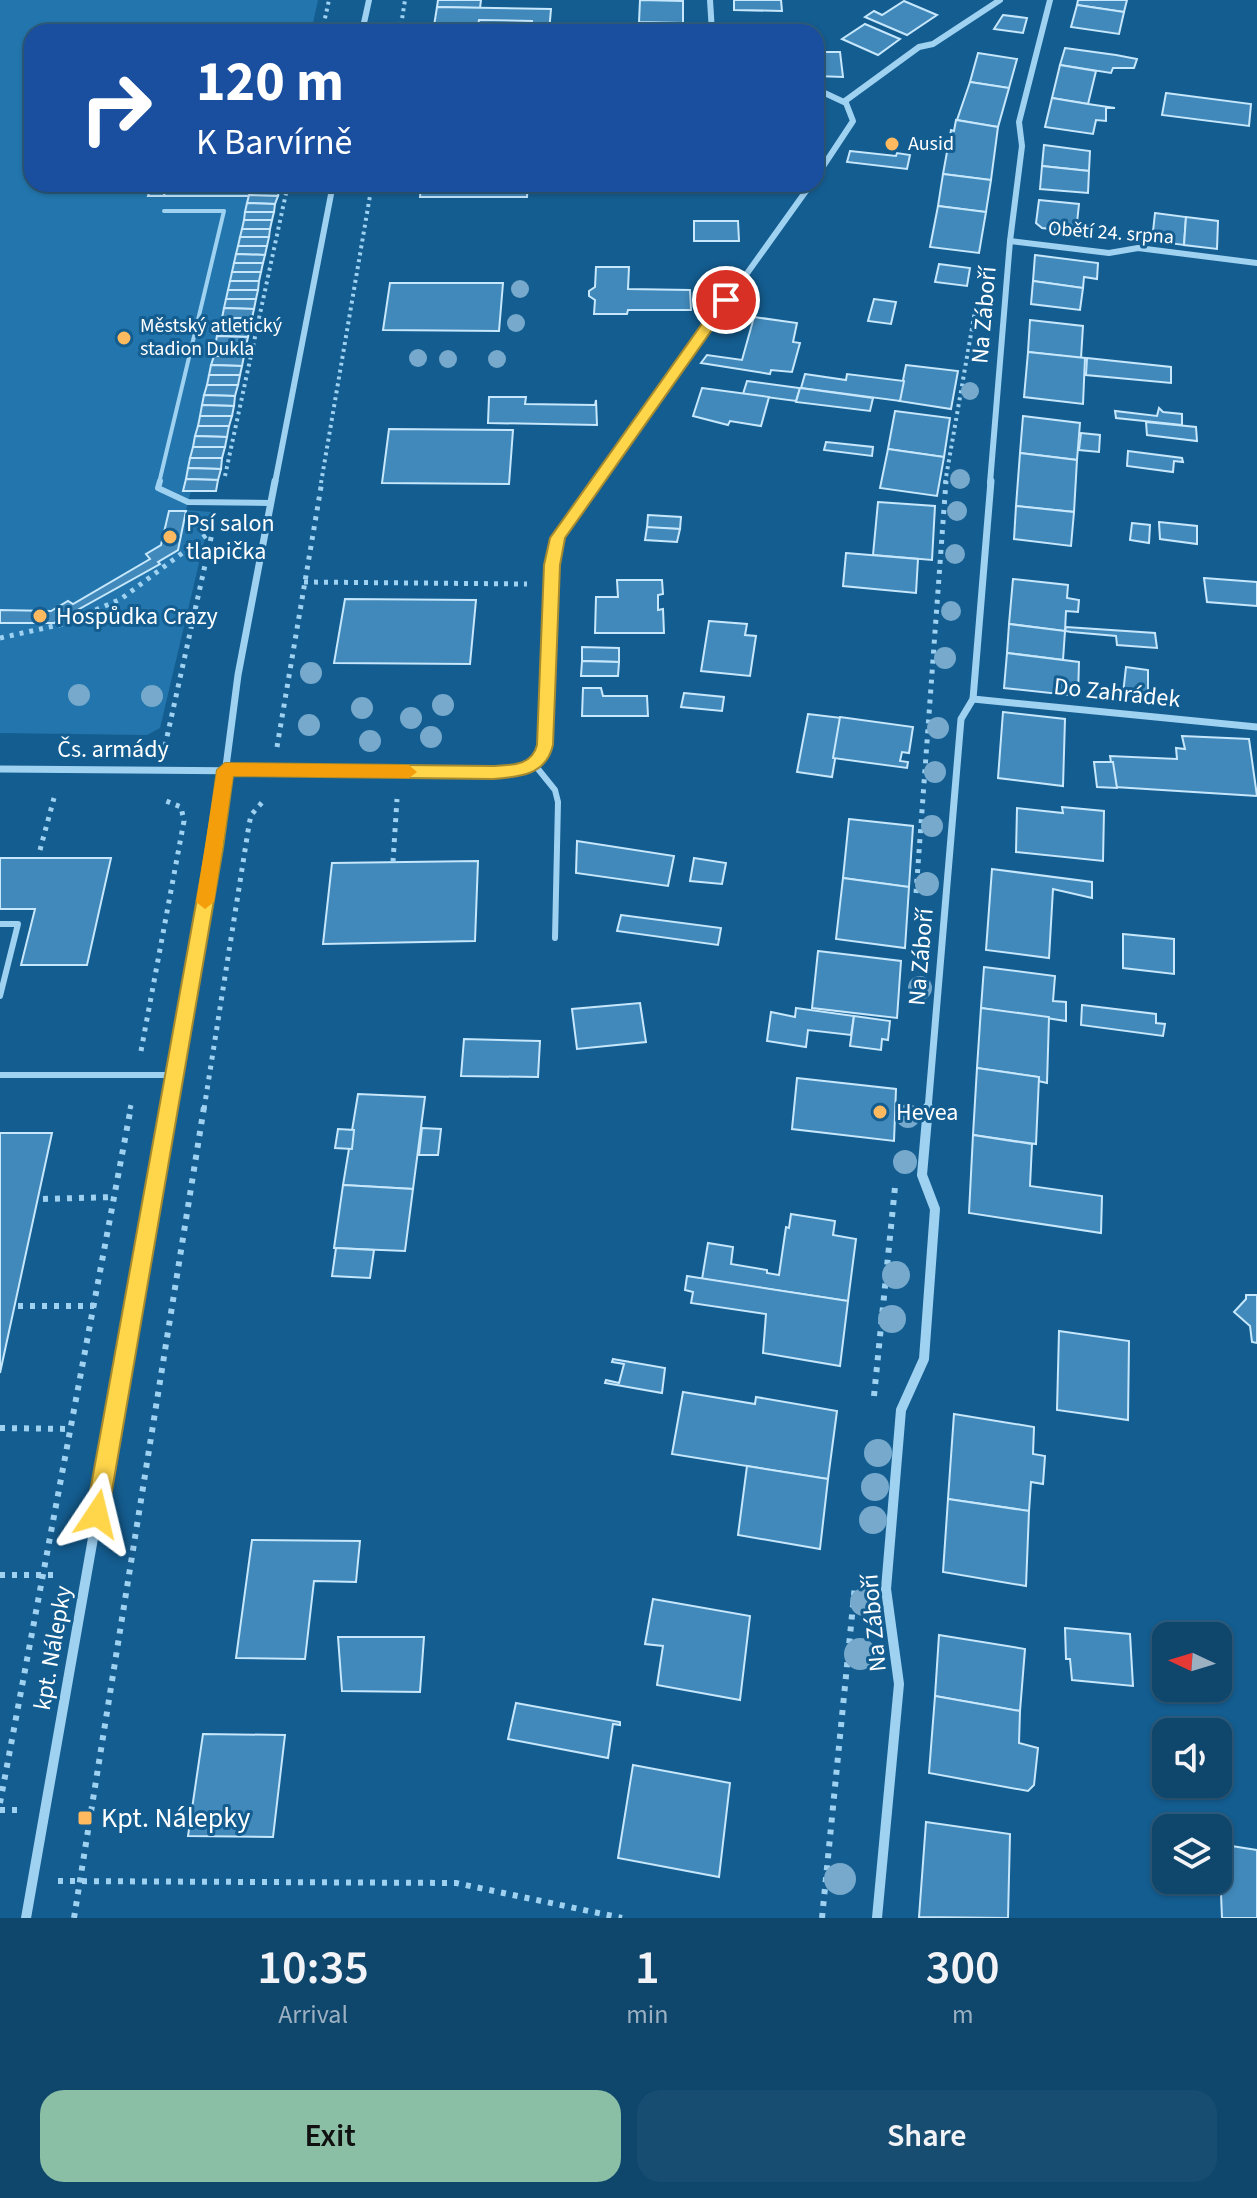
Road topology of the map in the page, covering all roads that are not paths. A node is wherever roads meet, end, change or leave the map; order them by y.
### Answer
1 (369, 0) edge
2 (710, 0) edge
3 (1000, 0) edge
4 (1050, 0) edge
5 (364, 24) edge
6 (712, 24) edge
7 (824, 92) edge
8 (845, 101) junction
9 (824, 166) edge
10 (331, 192) edge
11 (805, 192) edge
12 (164, 211) dead end
13 (1010, 241) junction
14 (1257, 263) edge
15 (271, 503) junction
16 (973, 699) junction
17 (1257, 727) edge
18 (534, 764) junction
19 (0, 769) edge
20 (225, 770) junction
21 (0, 924) edge
22 (555, 938) dead end
23 (0, 996) edge
24 (0, 1075) edge
25 (175, 1075) junction
26 (26, 1918) edge
27 (877, 1918) edge

1 - 5 street
2 - 6 street
3 - 8 street
4 - 13 street, Na Záboří
7 - 8 street
8 - 9 street
10 - 15 street, kpt. Nálepky
11 - 18 street
12 - 15 lane
13 - 14 street, Obětí 24. srpna
13 - 16 street, Na Záboří
15 - 20 street, kpt. Nálepky
16 - 17 street, Do Zahrádek
16 - 27 street, Na Záboří
18 - 20 street, Čs. armády
18 - 22 lane
19 - 20 street, Čs. armády
20 - 25 street, kpt. Nálepky
21 - 23 lane
24 - 25 lane
25 - 26 street, kpt. Nálepky

